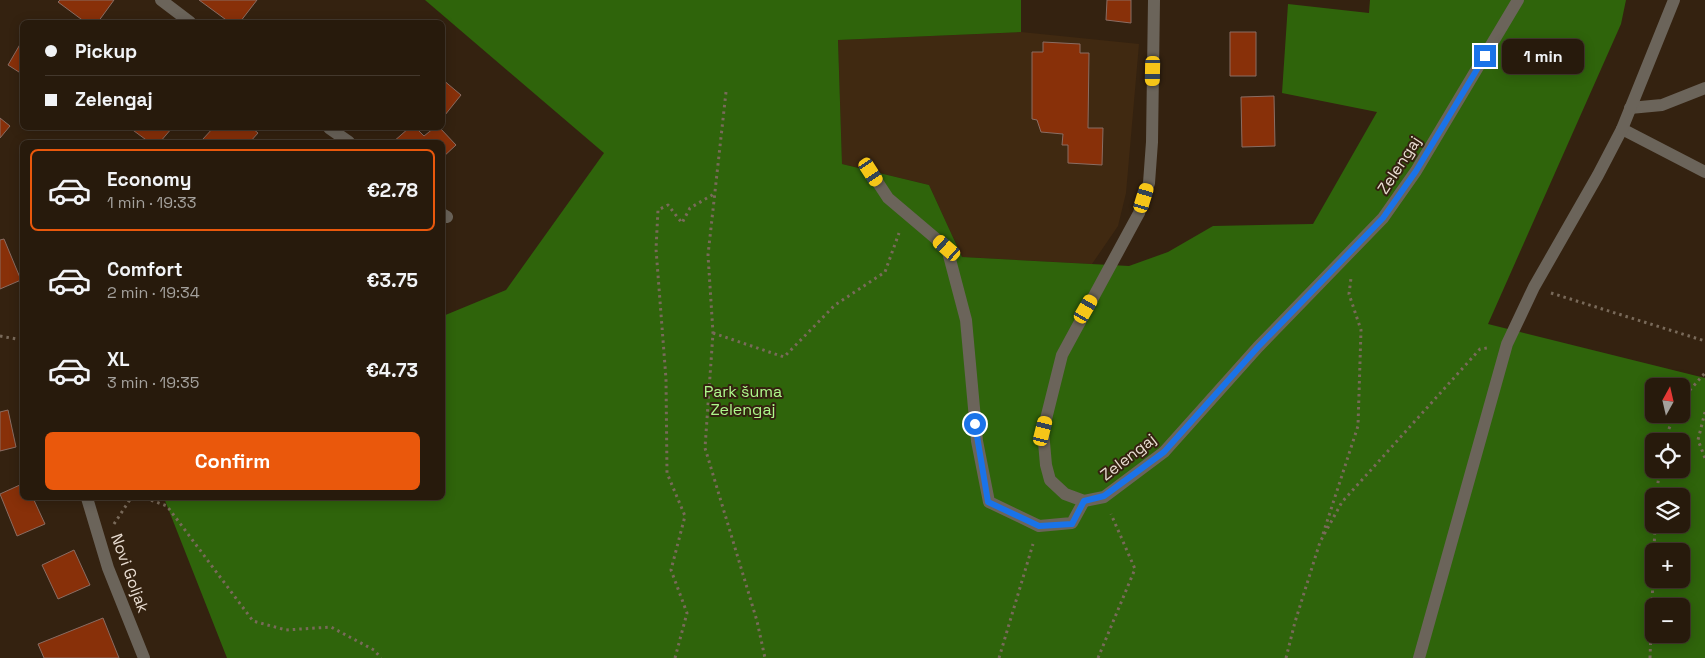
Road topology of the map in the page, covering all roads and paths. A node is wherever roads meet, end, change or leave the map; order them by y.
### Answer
1 (161, 0) edge
2 (1154, 0) edge
3 (1518, 0) edge
4 (1674, 0) edge
5 (187, 20) edge
6 (1705, 88) edge
7 (726, 92) dead end
8 (1630, 108) junction
9 (1622, 129) junction
10 (332, 130) edge
11 (346, 140) edge
12 (871, 172) dead end
13 (1705, 172) edge
14 (715, 193) junction
15 (906, 213) junction
16 (1352, 275) dead end
17 (1534, 287) junction
18 (713, 333) junction
19 (0, 336) edge
20 (20, 340) edge
21 (1705, 342) edge
22 (1507, 344) junction
23 (1705, 373) edge
24 (1690, 390) edge
25 (1705, 412) edge
26 (1705, 458) edge
27 (88, 500) edge
28 (130, 500) edge
29 (150, 500) edge
30 (1084, 501) junction
31 (1109, 508) dead end
32 (1039, 526) junction
33 (1655, 533) edge
34 (1320, 542) junction
35 (101, 544) junction
36 (144, 658) edge
37 (381, 658) edge
38 (674, 658) edge
39 (765, 658) edge
40 (999, 658) edge
41 (1098, 658) edge
42 (1286, 658) edge
43 (1419, 658) edge
44 (1650, 658) edge

1 - 5 street
2 - 30 street
3 - 30 street, Zelengaj
4 - 8 street
6 - 8 street
7 - 14 path
8 - 9 street
9 - 13 street
9 - 17 street
10 - 11 street
12 - 15 street
14 - 18 path
14 - 38 path
15 - 18 path
15 - 32 street
16 - 34 path
17 - 21 path
17 - 22 street
18 - 39 path
19 - 20 path
22 - 34 path
22 - 43 street
23 - 24 path
25 - 26 path
27 - 35 street, Novi Goljak
28 - 35 path
29 - 37 path
30 - 32 street
31 - 41 path
32 - 40 path
33 - 44 path
34 - 42 path
35 - 36 street, Novi Goljak

